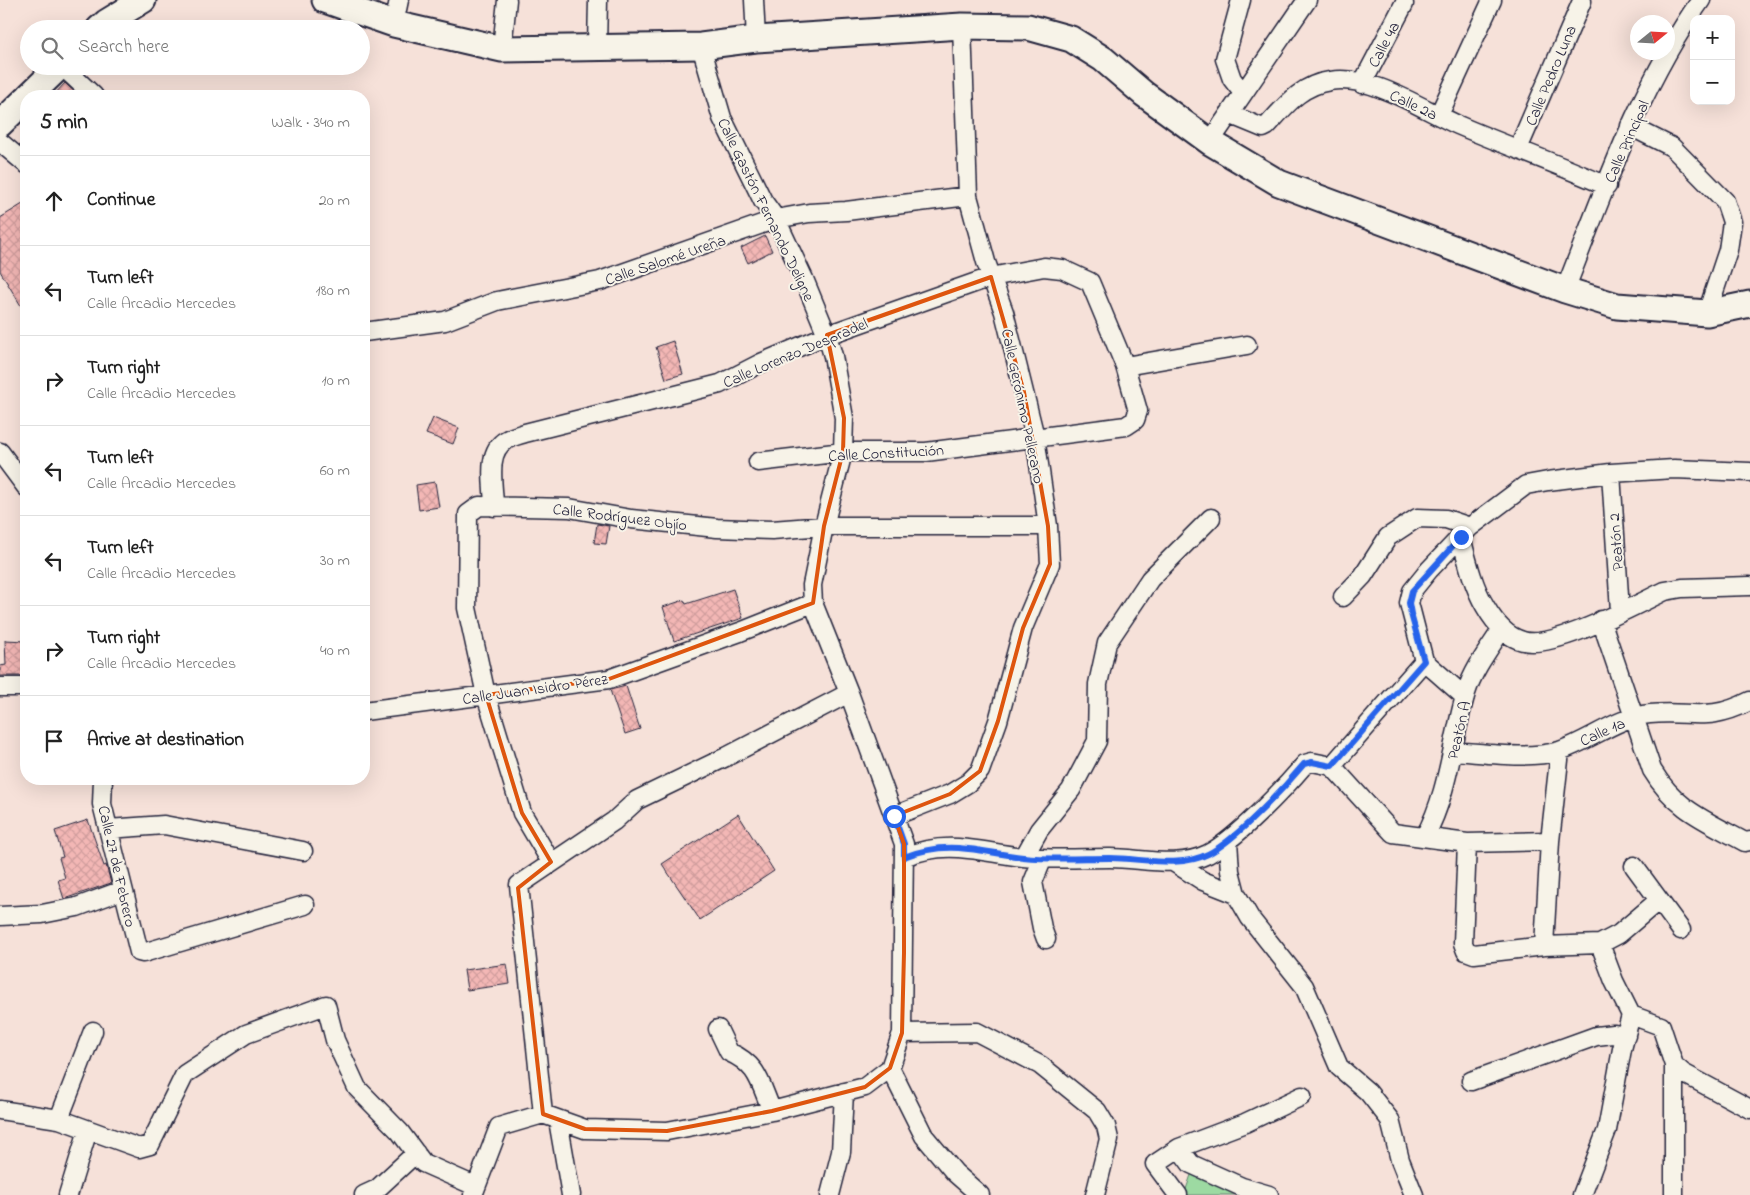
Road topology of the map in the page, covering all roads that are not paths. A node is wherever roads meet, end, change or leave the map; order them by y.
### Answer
1 (143, 0) edge
2 (325, 0) edge
3 (398, 0) edge
4 (507, 0) edge
5 (598, 0) edge
6 (754, 0) edge
7 (1241, 0) edge
8 (1307, 0) edge
9 (1492, 0) edge
10 (1702, 0) edge
11 (1582, 1) dead end
12 (1404, 4) dead end
13 (110, 20) edge
14 (394, 24) junction
15 (962, 26) junction
16 (756, 39) junction
17 (701, 46) junction
18 (597, 47) junction
19 (502, 49) junction
20 (51, 75) edge
21 (71, 75) edge
22 (1362, 84) junction
23 (35, 90) edge
24 (87, 90) edge
25 (1243, 93) junction
26 (20, 105) edge
27 (1229, 114) junction
28 (1438, 115) junction
29 (0, 124) edge
30 (1630, 126) junction
31 (0, 142) edge
32 (1210, 142) junction
33 (1518, 149) junction
34 (20, 159) edge
35 (1607, 186) junction
36 (968, 196) junction
37 (776, 219) junction
38 (991, 277) junction
39 (1566, 290) junction
40 (1750, 304) edge
41 (1707, 313) junction
42 (370, 331) edge
43 (827, 335) junction
44 (1247, 344) dead end
45 (1125, 366) junction
46 (1034, 436) junction
47 (0, 452) edge
48 (844, 452) junction
49 (758, 462) dead end
50 (1750, 472) edge
51 (1611, 473) junction
52 (20, 479) edge
53 (494, 507) junction
54 (1211, 518) dead end
55 (824, 526) junction
56 (1048, 526) junction
57 (1465, 532) junction
58 (1750, 586) edge
59 (1343, 597) dead end
60 (813, 603) junction
61 (1620, 612) junction
62 (1601, 620) junction
63 (1502, 629) junction
64 (1424, 661) junction
65 (0, 687) edge
66 (20, 688) edge
67 (849, 693) junction
68 (486, 695) junction
69 (1466, 697) junction
70 (1750, 701) edge
71 (370, 710) edge
72 (1634, 717) junction
73 (1560, 751) junction
74 (1453, 752) junction
75 (1332, 766) junction
76 (103, 785) edge
77 (894, 816) junction
78 (108, 829) junction
79 (1425, 836) junction
80 (1228, 841) junction
81 (1550, 841) junction
82 (1750, 841) edge
83 (1467, 843) junction
84 (303, 851) dead end
85 (904, 857) junction
86 (1024, 857) junction
87 (1043, 858) junction
88 (551, 862) junction
89 (1173, 862) junction
90 (1634, 866) dead end
91 (123, 890) junction
92 (1236, 894) junction
93 (1658, 900) junction
94 (305, 905) dead end
95 (0, 916) edge
96 (1680, 930) dead end
97 (1046, 939) dead end
98 (1600, 944) junction
99 (1544, 946) junction
100 (1632, 1015) junction
101 (718, 1029) dead end
102 (93, 1030) dead end
103 (902, 1033) junction
104 (1626, 1036) junction
105 (1674, 1065) junction
106 (890, 1068) junction
107 (1471, 1081) dead end
108 (844, 1092) junction
109 (1302, 1096) dead end
110 (1750, 1108) edge
111 (0, 1110) edge
112 (772, 1111) junction
113 (551, 1117) junction
114 (59, 1119) junction
115 (88, 1130) junction
116 (1179, 1148) junction
117 (416, 1153) junction
118 (474, 1190) edge
119 (68, 1195) edge
120 (364, 1195) edge
121 (571, 1195) edge
122 (830, 1195) edge
123 (980, 1195) edge
124 (1095, 1195) edge
125 (1178, 1195) edge
126 (1269, 1195) edge
127 (1414, 1195) edge
128 (1582, 1195) edge
129 (1674, 1195) edge

1 - 13 main road
2 - 14 main road
3 - 14 street
4 - 19 street
5 - 18 street
6 - 16 street
7 - 25 street
8 - 25 street
9 - 28 street
10 - 30 street, Calle Principal
11 - 33 street, Calle Pedro Luna
12 - 22 street, Calle 4a
14 - 19 main road
15 - 16 main road
15 - 32 main road
15 - 36 street, Calle Gerónimo Pellerano
16 - 17 main road
17 - 18 main road
17 - 37 street, Calle Gastón Fernando Deligne
18 - 19 main road
20 - 23 main road
21 - 24 street
22 - 27 street, Calle 2a
22 - 28 street, Calle 2a
25 - 27 street
26 - 29 main road
27 - 32 street
28 - 33 street, Calle 2a
30 - 35 street, Calle Principal
30 - 41 street
31 - 34 street
32 - 39 main road
33 - 35 street, Calle 2a
35 - 39 street, Calle Principal
36 - 37 street, Calle Salomé Ureña
36 - 38 street, Calle Gerónimo Pellerano
37 - 42 street, Calle Salomé Ureña
37 - 43 street, Calle Gastón Fernando Deligne
38 - 43 street, Calle Lorenzo Despradel
38 - 45 street, Calle Lorenzo Despradel
38 - 46 street, Calle Gerónimo Pellerano
39 - 41 main road
40 - 41 main road
43 - 48 street, Calle Gastón Fernando Deligne
43 - 53 street, Calle Lorenzo Despradel
44 - 45 street
45 - 46 street, Calle Constitución
46 - 48 street, Calle Constitución
46 - 56 street, Calle Gerónimo Pellerano
47 - 52 street
48 - 49 street, Calle Constitución
48 - 55 street, Calle Gastón Fernando Deligne
50 - 51 street
51 - 57 street
51 - 61 street, Peatón 2
53 - 55 street, Calle Rodríguez Objío
53 - 68 street, Calle Rodríguez Objío
54 - 86 street
55 - 56 street, Calle Rodríguez Objío
55 - 60 street, Calle Gastón Fernando Deligne
56 - 77 street, Calle Gerónimo Pellerano
57 - 59 street
57 - 63 street
57 - 64 street
58 - 61 street
60 - 67 street, Calle Gastón Fernando Deligne
60 - 68 street, Calle Juan Isidro Pérez
61 - 62 street
62 - 63 street
62 - 72 street
63 - 69 street, Peatón A
64 - 69 street
64 - 75 street
65 - 66 street
67 - 77 street, Calle Gastón Fernando Deligne
67 - 88 street
68 - 71 street, Calle Juan Isidro Pérez
68 - 88 street, Calle Rodríguez Objío
69 - 74 street, Peatón A
70 - 72 street, Calle 1a
72 - 73 street, Calle 1a
72 - 82 street
73 - 74 street, Calle 1a
73 - 81 street
74 - 79 street, Peatón A
75 - 79 street
75 - 80 street
76 - 78 street, Calle 27 de Febrero
77 - 85 street, Calle Gastón Fernando Deligne
78 - 84 street
78 - 91 street, Calle 27 de Febrero
79 - 83 street
80 - 89 street
80 - 92 street
81 - 83 street
81 - 99 street
83 - 99 street
85 - 86 street
85 - 103 street, Calle Gastón Fernando Deligne
86 - 87 street
87 - 89 street
87 - 97 street
88 - 113 street
89 - 92 street
90 - 93 street
91 - 94 street, Calle 27 de Febrero
91 - 95 street
92 - 127 street
93 - 96 street
93 - 98 street
98 - 99 street
98 - 100 street
100 - 104 street
100 - 105 street
101 - 112 street
102 - 114 street
103 - 106 street, Calle Gastón Fernando Deligne
103 - 124 street
104 - 107 street
104 - 128 street
105 - 110 street
105 - 129 street
106 - 108 street
106 - 123 street
108 - 112 street
108 - 122 street
109 - 116 street
111 - 114 street
112 - 113 street
113 - 118 street
113 - 121 street
114 - 115 street
115 - 117 street
115 - 119 street
116 - 125 street
116 - 126 street
117 - 118 street
117 - 120 street

